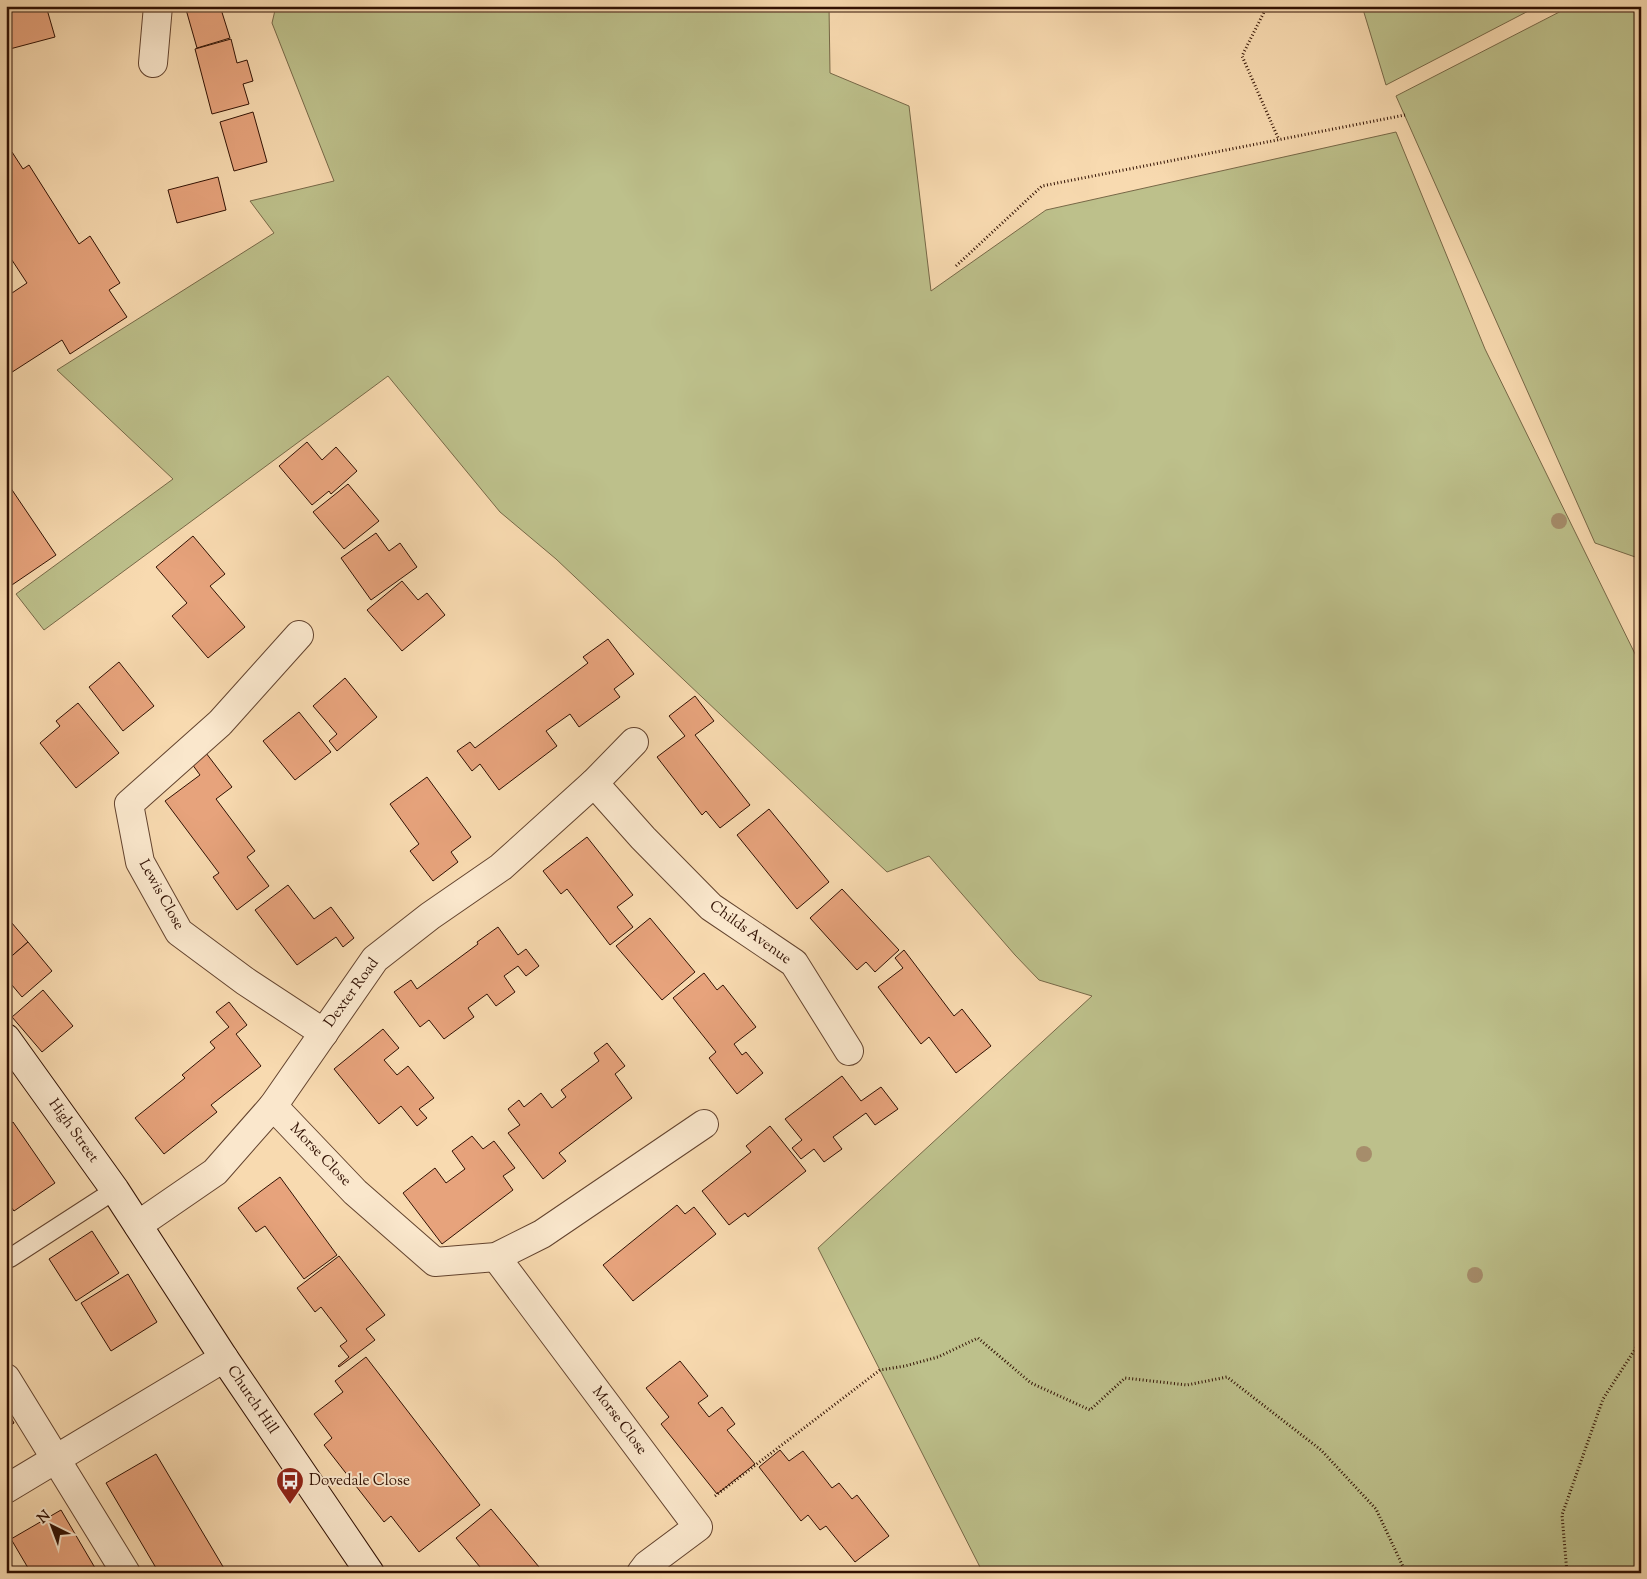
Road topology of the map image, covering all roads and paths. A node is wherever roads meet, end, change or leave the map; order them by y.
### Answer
1 (158, 6) edge
2 (1265, 6) edge
3 (152, 63) dead end
4 (1405, 115) dead end
5 (1279, 140) junction
6 (956, 266) dead end
7 (299, 635) dead end
8 (634, 742) dead end
9 (594, 783) junction
10 (324, 1033) junction
11 (6, 1038) edge
12 (849, 1050) dead end
13 (273, 1106) junction
14 (704, 1124) dead end
15 (115, 1190) junction
16 (138, 1225) junction
17 (496, 1257) junction
18 (10, 1258) dead end
19 (1641, 1340) edge
20 (224, 1358) junction
21 (6, 1378) edge
22 (57, 1460) junction
23 (6, 1489) edge
24 (690, 1516) junction
25 (126, 1573) edge
26 (370, 1573) edge
27 (641, 1573) edge
28 (1406, 1573) edge
29 (1567, 1573) edge

1 - 3 street
2 - 5 path
4 - 5 path
5 - 6 path
7 - 10 street, Lewis Close
8 - 9 street, Dexter Road
9 - 10 street, Dexter Road
9 - 12 street, Childs Avenue
10 - 13 street, Dexter Road
11 - 15 street, High Street
13 - 16 street, Dexter Road
13 - 17 street, Morse Close
14 - 17 street, Morse Close
15 - 16 street, High Street
15 - 18 lane
16 - 20 street, Church Hill
17 - 24 street, Morse Close
19 - 29 path
20 - 22 street
20 - 26 street, Church Hill
21 - 22 street
22 - 23 street
22 - 25 street
24 - 27 street
24 - 28 path

